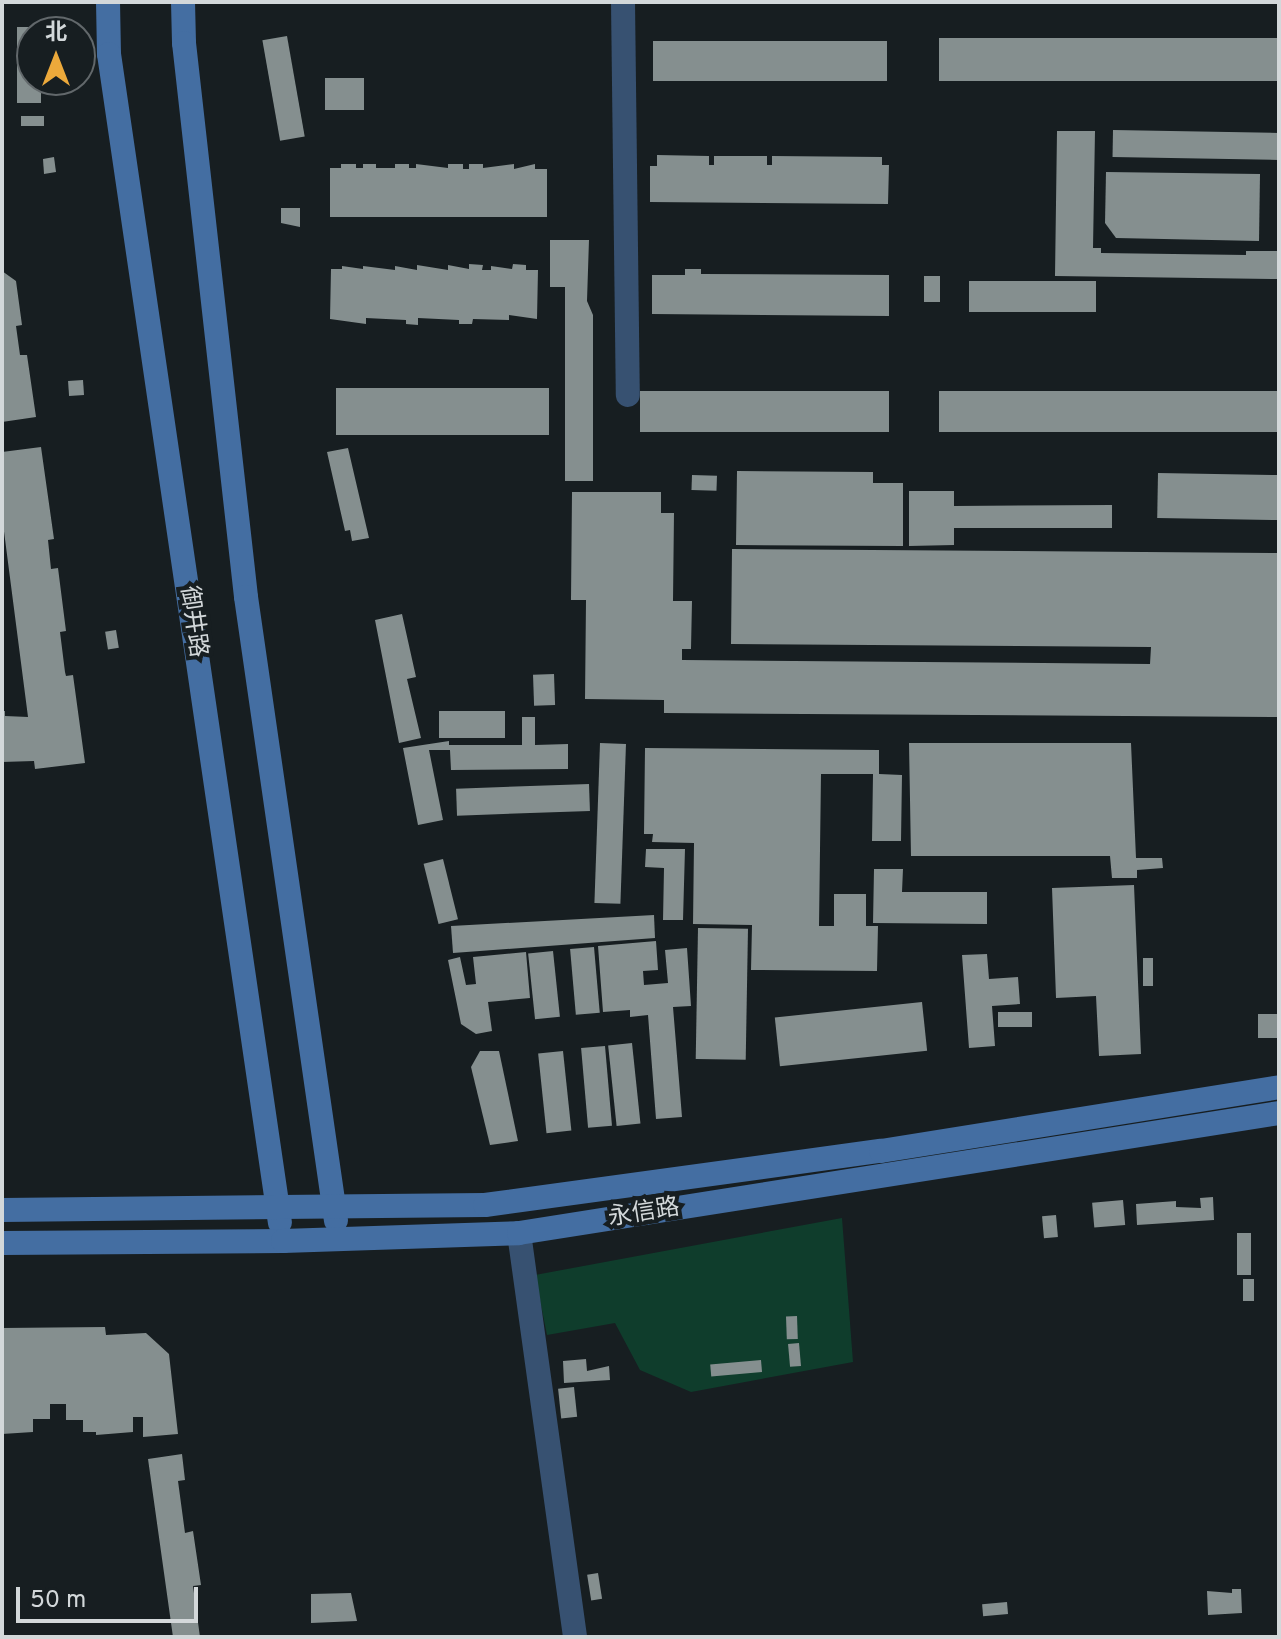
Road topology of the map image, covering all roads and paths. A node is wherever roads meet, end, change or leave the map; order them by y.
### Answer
1 (108, 2) edge
2 (183, 2) edge
3 (623, 2) edge
4 (628, 395) dead end
5 (1279, 1087) edge
6 (1279, 1113) edge
7 (334, 1207) junction
8 (278, 1208) junction
9 (2, 1210) edge
10 (519, 1233) junction
11 (339, 1240) junction
12 (283, 1241) junction
13 (2, 1243) edge
14 (575, 1637) edge

1 - 8 street, 御井路
2 - 7 street
3 - 4 street
5 - 7 street, 永信路
6 - 10 street, 永信路
7 - 8 street, 永信路
7 - 11 street
8 - 9 street, 永信路
8 - 12 street, 御井路
10 - 11 street, 永信路
10 - 14 street
11 - 12 street, 永信路
12 - 13 street, 永信路

